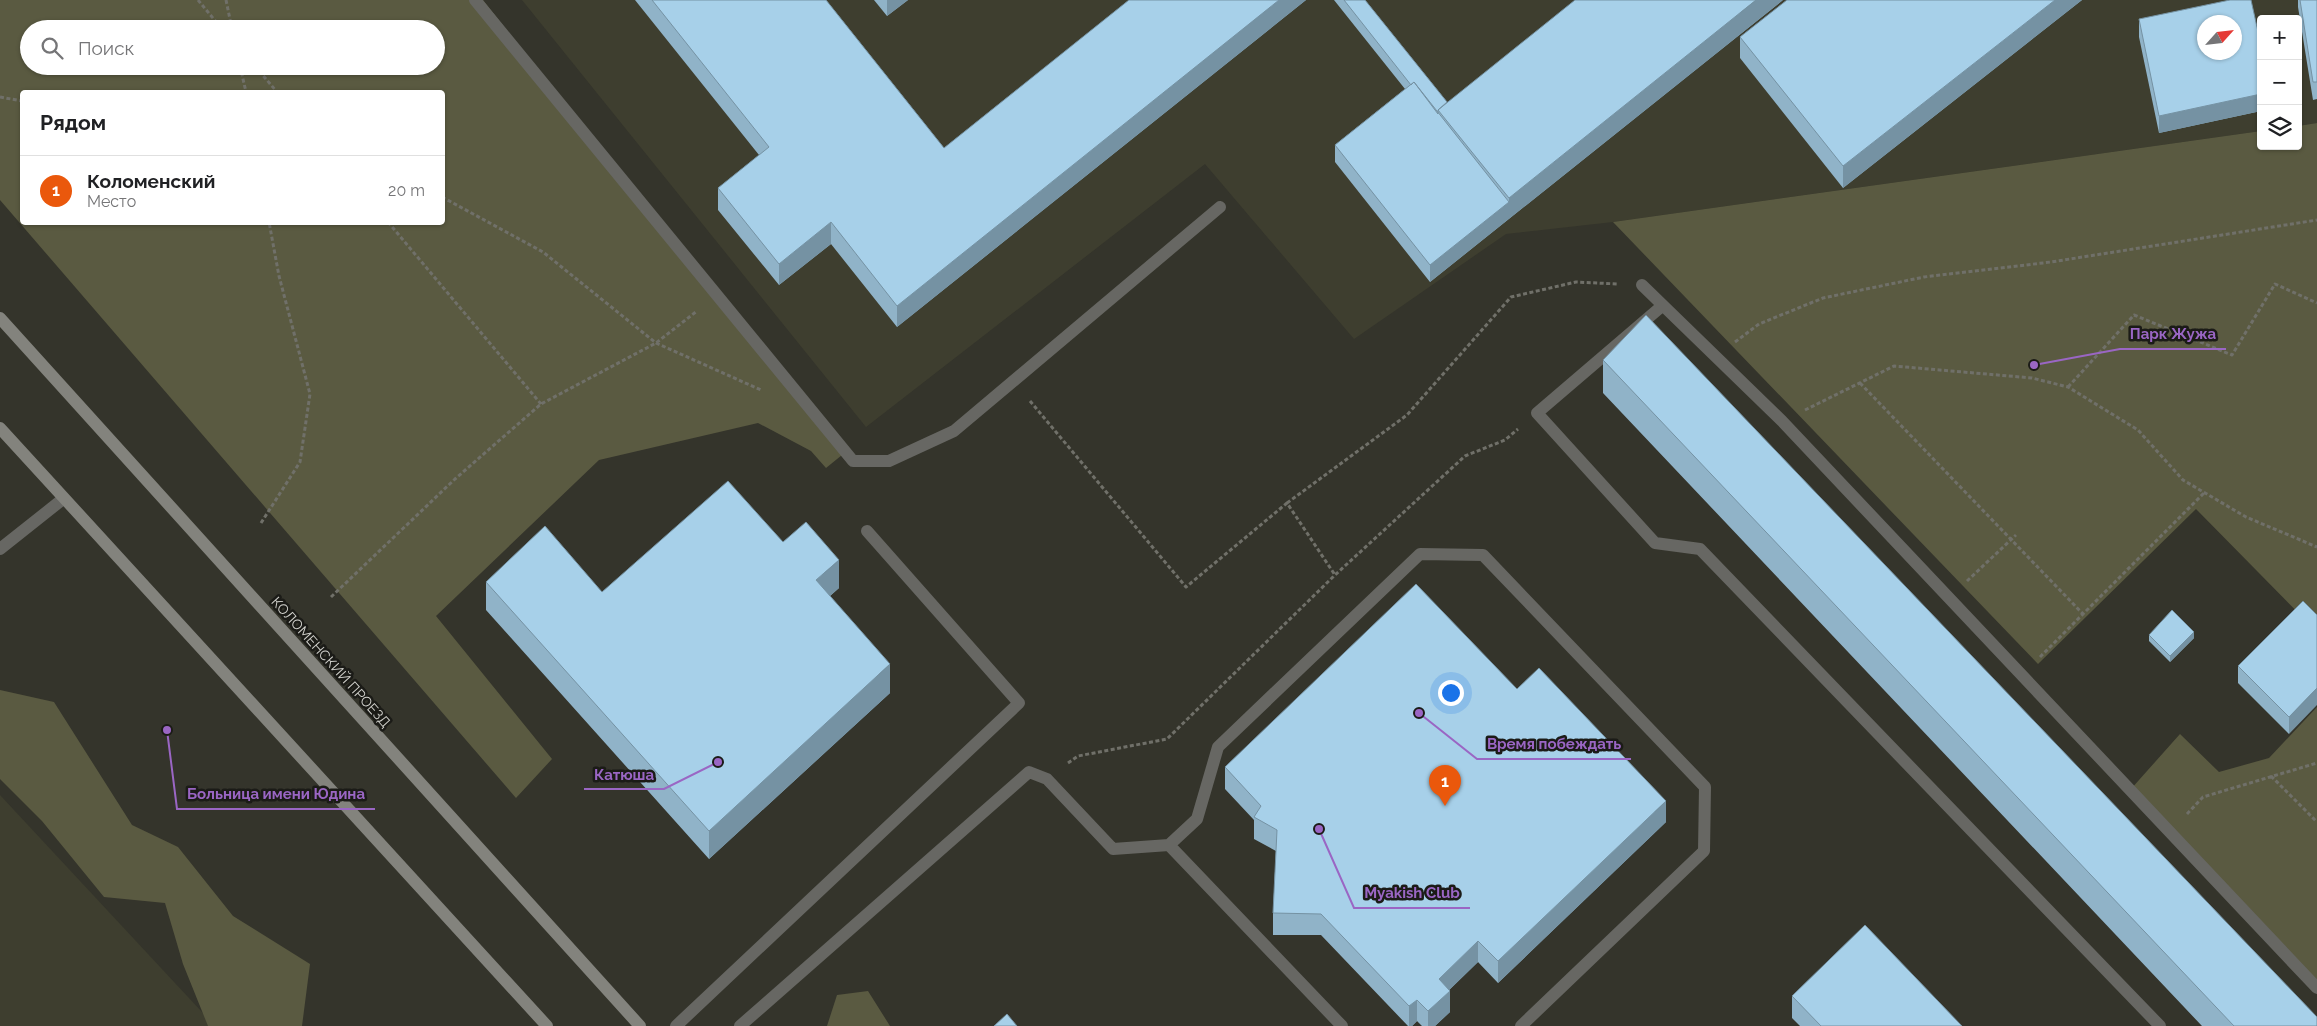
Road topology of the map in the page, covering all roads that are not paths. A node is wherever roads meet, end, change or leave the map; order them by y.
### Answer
1 (475, 0) edge
2 (1220, 207) dead end
3 (1642, 285) road end
4 (1662, 306) junction
5 (0, 318) edge
6 (0, 428) edge
7 (63, 499) junction
8 (867, 531) dead end
9 (0, 549) edge
10 (1169, 846) junction
11 (2317, 988) edge
12 (547, 1026) edge
13 (640, 1026) edge
14 (676, 1026) edge
15 (740, 1026) edge
16 (1342, 1026) edge
17 (1521, 1026) edge
18 (2160, 1026) edge

1 - 2 lane
3 - 4 lane
4 - 11 lane
4 - 18 lane
5 - 13 main road, КОЛОМЕНСКИЙ ПРОЕЗД
6 - 7 main road
7 - 9 lane
7 - 12 main road
8 - 14 lane
10 - 15 lane
10 - 16 lane
10 - 17 lane

